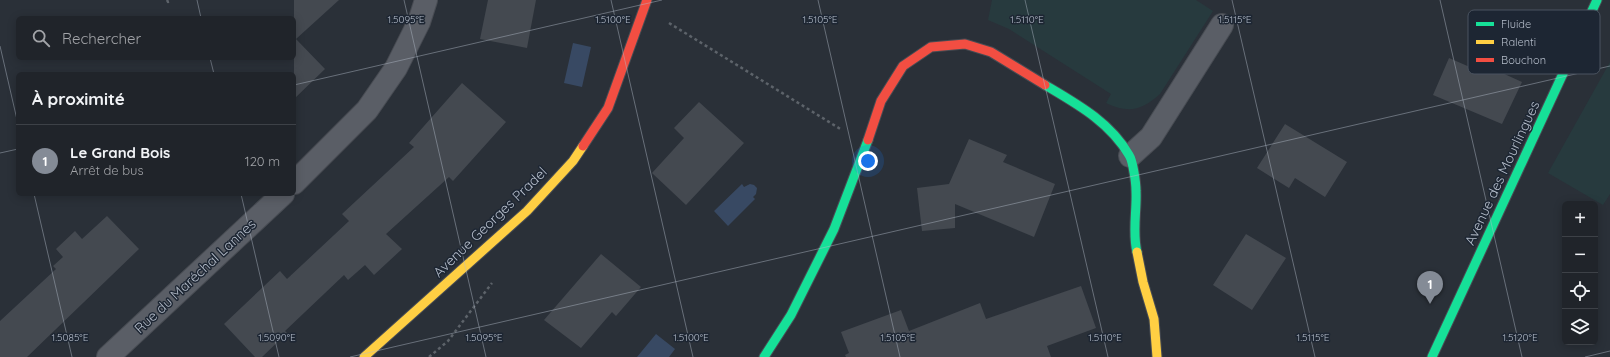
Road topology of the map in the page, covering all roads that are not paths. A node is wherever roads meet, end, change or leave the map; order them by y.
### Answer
1 (426, 0) edge
2 (1597, 0) edge
3 (646, 4) edge
4 (1592, 10) edge
5 (1222, 25) dead end
6 (1563, 74) edge
7 (1130, 156) junction
8 (296, 181) edge
9 (281, 196) edge
10 (108, 357) edge
11 (364, 357) edge
12 (764, 357) edge
13 (1157, 357) edge
14 (1432, 357) edge

1 - 8 street
2 - 4 street, Avenue des Mourlingues
3 - 11 street, Avenue Georges Pradel
5 - 7 street
6 - 14 street, Avenue des Mourlingues
7 - 12 street
7 - 13 street
9 - 10 street, Rue du Maréchal Lannes

